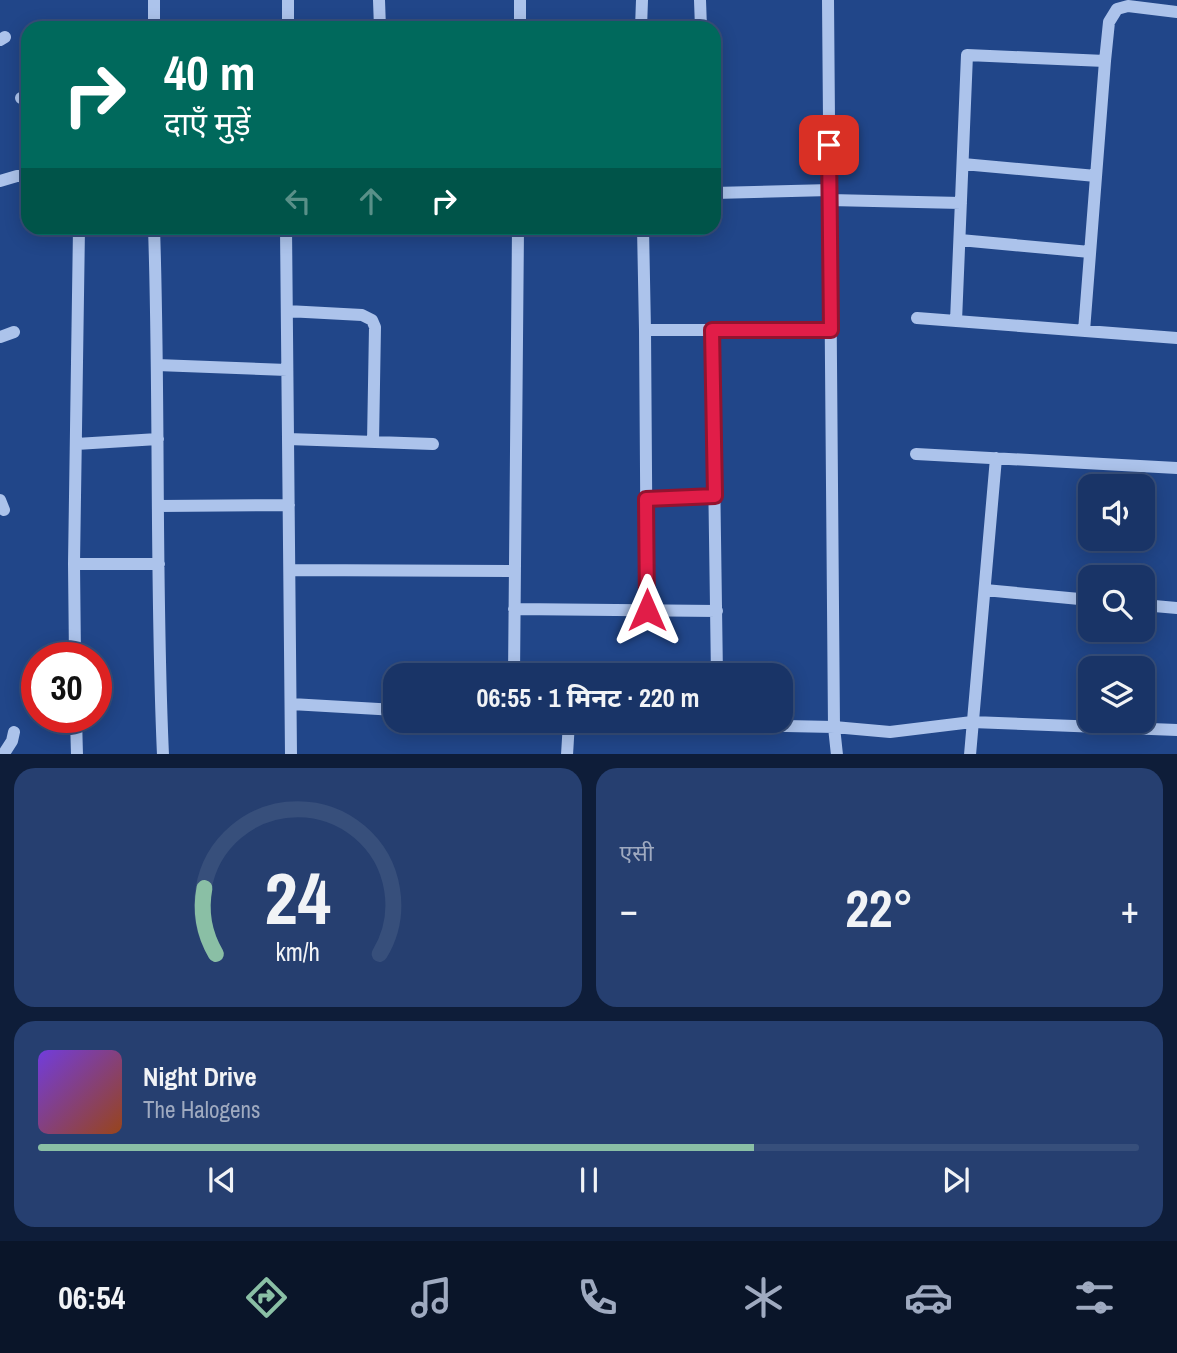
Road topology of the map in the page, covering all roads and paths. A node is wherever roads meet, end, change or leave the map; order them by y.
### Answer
1 (154, 0) edge
2 (288, 0) edge
3 (379, 0) edge
4 (520, 0) edge
5 (642, 0) edge
6 (700, 0) edge
7 (828, 0) edge
8 (1116, 5) edge
9 (1177, 12) edge
10 (153, 21) edge
11 (288, 21) edge
12 (380, 21) edge
13 (520, 21) edge
14 (642, 21) edge
15 (701, 21) edge
16 (1105, 61) junction
17 (963, 164) junction
18 (21, 176) edge
19 (1096, 176) junction
20 (0, 181) edge
21 (721, 194) edge
22 (830, 195) junction
23 (961, 203) junction
24 (79, 235) edge
25 (154, 235) edge
26 (286, 235) edge
27 (518, 235) edge
28 (643, 235) edge
29 (960, 240) junction
30 (1090, 252) junction
31 (286, 311) junction
32 (917, 318) dead end
33 (956, 321) junction
34 (645, 330) junction
35 (712, 330) junction
36 (831, 330) junction
37 (14, 331) dead end
38 (1084, 331) junction
39 (0, 337) edge
40 (1177, 338) edge
41 (157, 365) junction
42 (287, 370) junction
43 (158, 439) junction
44 (288, 439) junction
45 (373, 442) junction
46 (76, 444) junction
47 (433, 444) dead end
48 (916, 454) dead end
49 (996, 458) junction
50 (1177, 468) edge
51 (715, 496) junction
52 (646, 499) junction
53 (289, 505) junction
54 (158, 506) junction
55 (74, 564) junction
56 (159, 564) junction
57 (290, 570) junction
58 (515, 571) junction
59 (985, 590) junction
60 (1078, 599) edge
61 (1155, 606) edge
62 (1177, 608) edge
63 (514, 609) junction
64 (647, 610) junction
65 (716, 611) junction
66 (75, 642) edge
67 (514, 663) edge
68 (718, 663) edge
69 (291, 705) junction
70 (383, 709) edge
71 (972, 722) junction
72 (793, 726) edge
73 (834, 727) junction
74 (1177, 730) edge
75 (14, 732) dead end
76 (76, 733) edge
77 (568, 733) edge
78 (3, 754) edge
79 (76, 754) edge
80 (163, 754) edge
81 (292, 754) edge
82 (567, 754) edge
83 (837, 754) edge
84 (970, 754) edge

1 - 10 street
2 - 11 street
3 - 12 street
4 - 13 street
5 - 14 street
6 - 15 street
7 - 22 street
8 - 9 street
8 - 16 street
16 - 17 street
16 - 19 street
17 - 19 street
17 - 23 street
18 - 20 street
19 - 30 street
21 - 22 street
22 - 23 street
22 - 36 street
23 - 29 street
24 - 46 street
25 - 41 street
26 - 31 street
27 - 58 street
28 - 34 street
29 - 30 street
29 - 33 street
30 - 38 street
31 - 42 street
31 - 45 street
32 - 33 street
33 - 38 street
34 - 35 street
34 - 52 street
35 - 36 street
35 - 51 street
36 - 73 street
37 - 39 street
38 - 40 street
41 - 42 street
41 - 43 street
42 - 44 street
43 - 46 street
43 - 54 street
44 - 45 street
44 - 53 street
45 - 47 street
46 - 55 street
48 - 49 street
49 - 50 street
49 - 59 street
51 - 52 street
51 - 65 street
52 - 64 street
53 - 54 street
53 - 57 street
54 - 56 street
55 - 56 street
55 - 66 street
56 - 80 street
57 - 58 street
57 - 69 street
58 - 63 street
59 - 60 street
59 - 71 street
61 - 62 street
63 - 64 street
63 - 67 street
64 - 65 street
65 - 68 street
69 - 70 street
69 - 81 street
71 - 73 street
71 - 74 street
71 - 84 street
72 - 73 street
73 - 83 street
75 - 78 street
76 - 79 street
77 - 82 street

